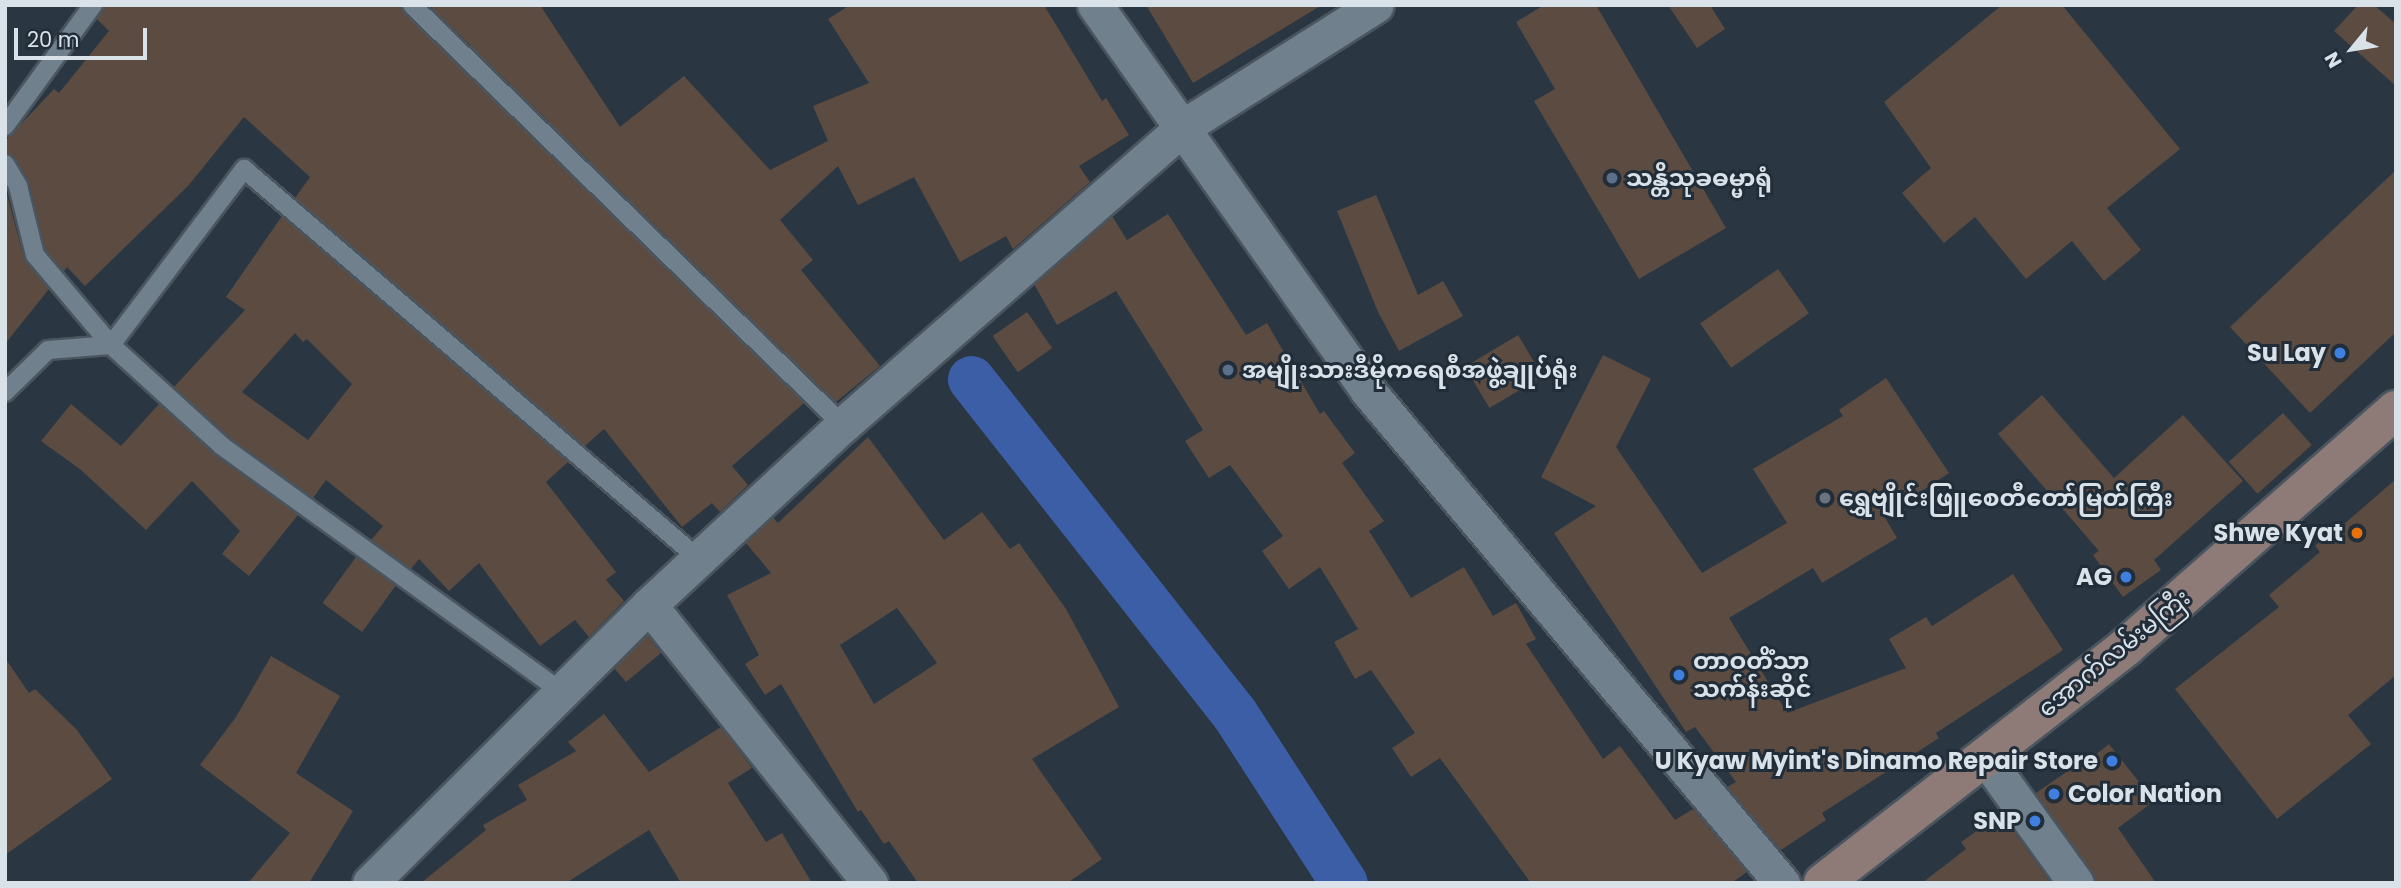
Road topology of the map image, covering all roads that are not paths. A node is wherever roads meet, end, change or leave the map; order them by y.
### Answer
1 (93, 5) edge
2 (412, 5) edge
3 (1095, 5) edge
4 (1376, 5) edge
5 (5, 126) edge
6 (1183, 127) junction
7 (5, 164) edge
8 (110, 345) junction
9 (5, 392) edge
10 (2392, 422) edge
11 (843, 425) junction
12 (699, 559) junction
13 (649, 605) junction
14 (562, 692) junction
15 (1985, 757) junction
16 (370, 883) edge
17 (870, 883) edge
18 (1783, 883) edge
19 (1823, 883) edge
20 (2076, 883) edge

1 - 5 lane
2 - 11 lane
3 - 6 street
4 - 6 street
6 - 11 street
6 - 18 street
7 - 8 lane
8 - 9 lane
8 - 12 lane
8 - 14 lane
10 - 15 main road, အောက်လမ်းမကြီး
11 - 12 street
12 - 13 street
13 - 14 street
13 - 17 street
14 - 16 street
15 - 19 main road, အောက်လမ်းမကြီး
15 - 20 street

